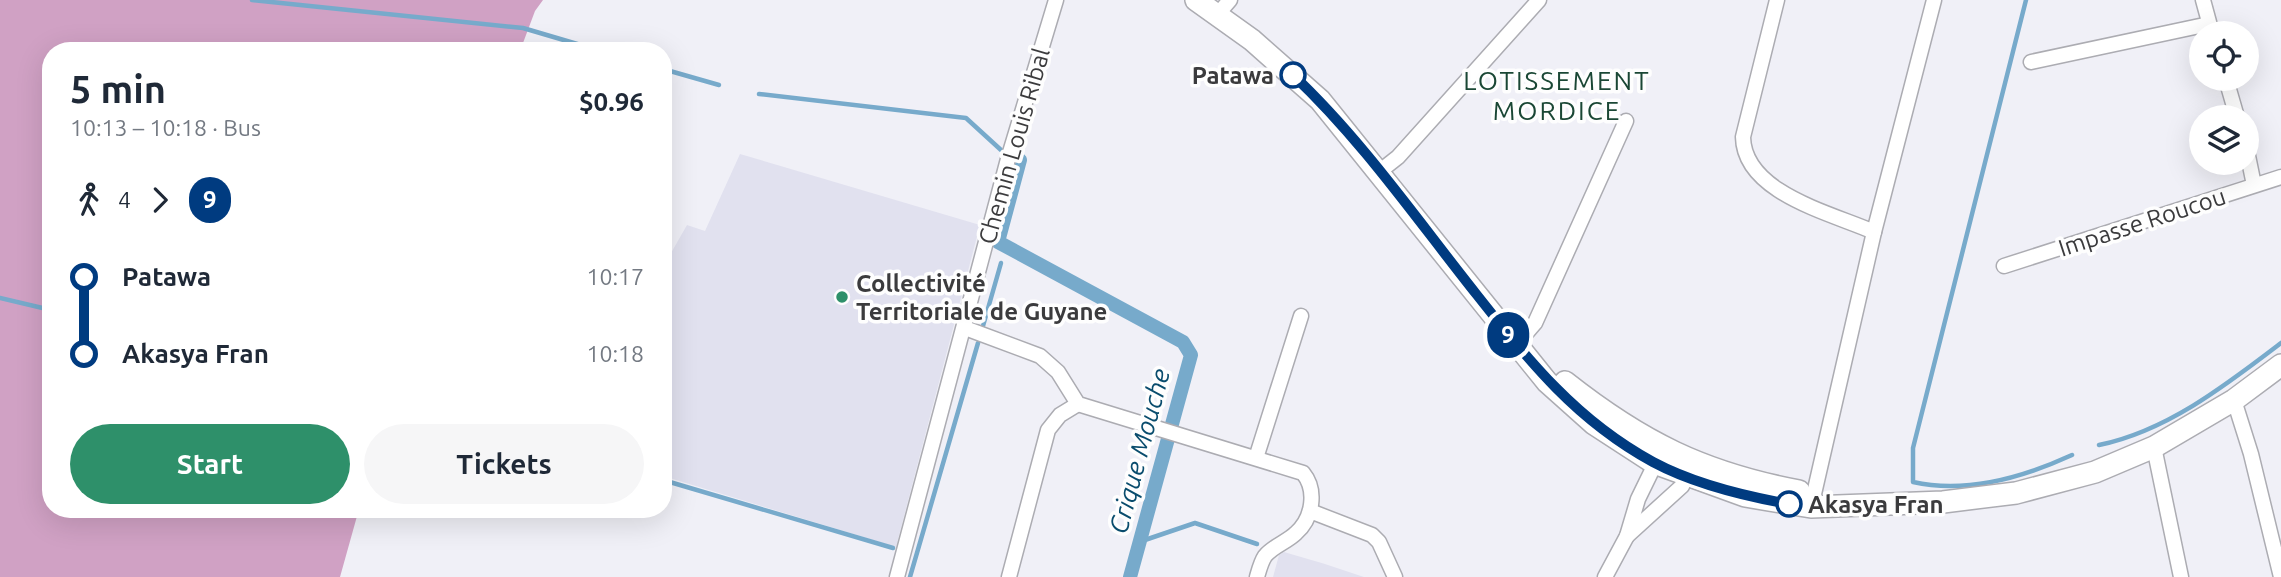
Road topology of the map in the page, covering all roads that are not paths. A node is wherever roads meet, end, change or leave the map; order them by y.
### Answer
1 (1056, 0) edge
2 (1196, 0) edge
3 (1539, 0) edge
4 (1777, 0) edge
5 (1934, 0) edge
6 (2203, 0) edge
7 (1224, 7) edge
8 (2208, 21) edge
9 (2189, 32) edge
10 (2031, 62) dead end
11 (1626, 121) dead end
12 (1379, 173) junction
13 (2253, 175) edge
14 (2281, 177) edge
15 (2255, 185) junction
16 (1874, 232) junction
17 (2004, 267) dead end
18 (1301, 316) dead end
19 (965, 328) junction
20 (1516, 345) junction
21 (2281, 365) edge
22 (2234, 400) junction
23 (1078, 404) junction
24 (2154, 447) junction
25 (1660, 456) junction
26 (1256, 458) junction
27 (1689, 469) junction
28 (1812, 500) junction
29 (1310, 511) junction
30 (1628, 536) junction
31 (897, 577) edge
32 (1009, 577) edge
33 (1257, 577) edge
34 (1395, 577) edge
35 (1605, 577) edge
36 (2181, 577) edge
37 (2281, 577) edge

1 - 19 street, Chemin Louis Ribal
2 - 7 main road
3 - 12 street
4 - 16 street
5 - 16 street
6 - 8 street
7 - 12 main road
9 - 10 street
11 - 20 street
12 - 20 main road
13 - 15 street
14 - 15 street, Impasse Roucou
15 - 17 street, Impasse Roucou
16 - 28 street
18 - 26 street
19 - 23 street
19 - 31 street, Chemin Louis Ribal
20 - 25 main road
21 - 22 main road
22 - 24 main road
22 - 37 street
23 - 26 street
23 - 32 street
24 - 28 main road
24 - 36 street
25 - 27 main road
25 - 30 street
26 - 29 street
27 - 28 main road
27 - 30 street
29 - 33 street
29 - 34 street
30 - 35 street

